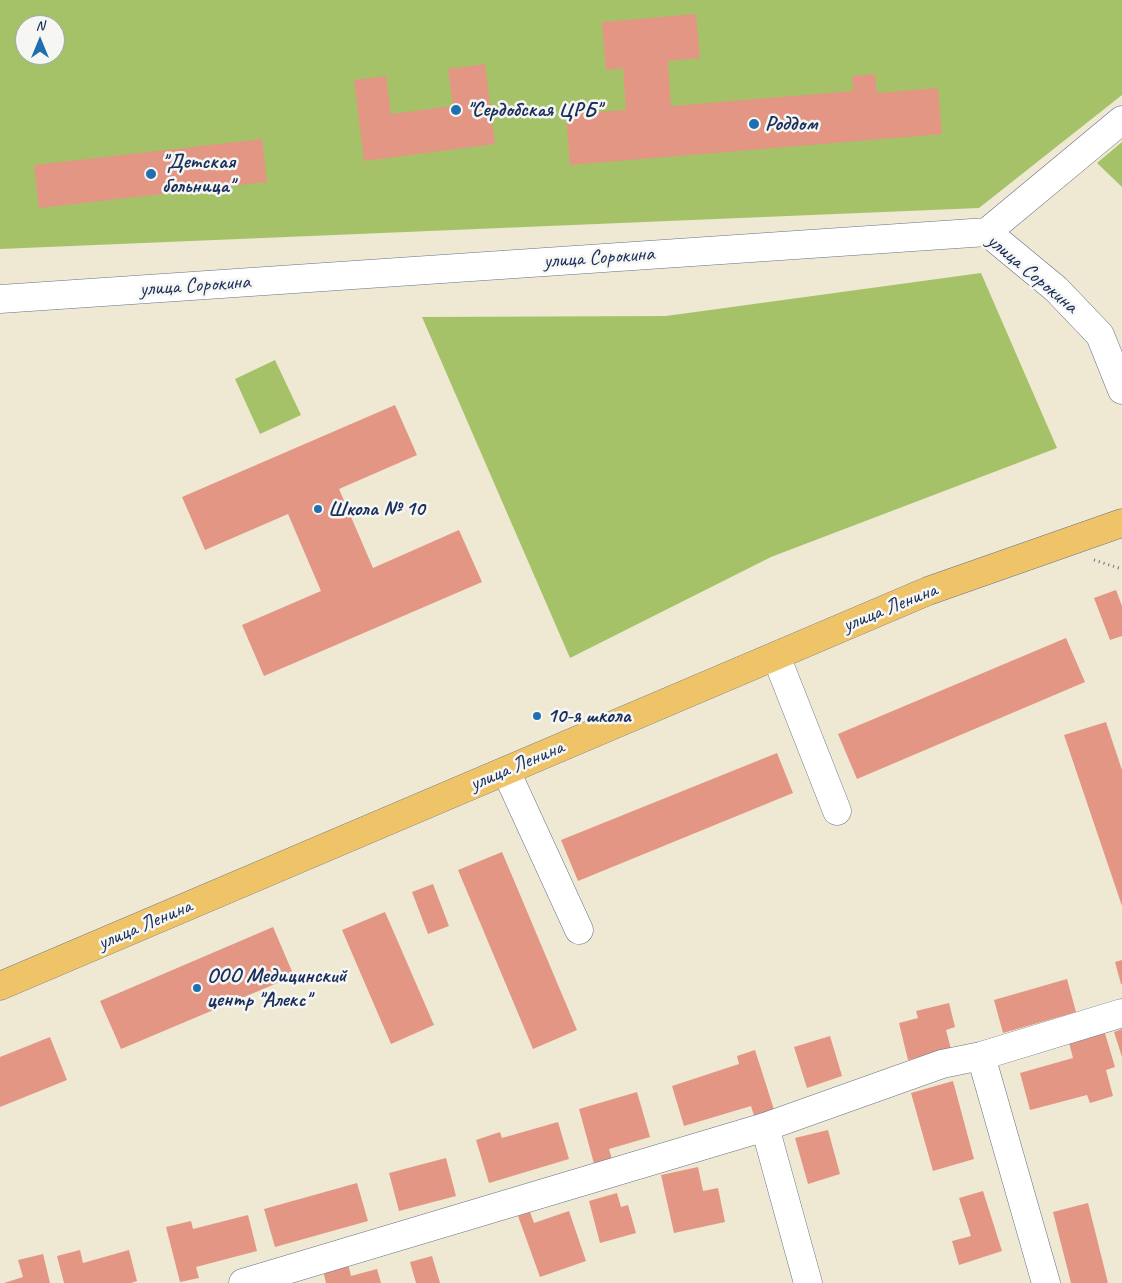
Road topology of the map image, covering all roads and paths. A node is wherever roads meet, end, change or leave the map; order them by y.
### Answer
1 (1122, 120) edge
2 (987, 232) junction
3 (0, 299) edge
4 (1122, 390) edge
5 (1122, 523) edge
6 (776, 656) junction
7 (506, 771) junction
8 (837, 811) dead end
9 (579, 930) dead end
10 (0, 986) edge
11 (1122, 1013) edge
12 (981, 1056) junction
13 (765, 1127) junction
14 (303, 1274) edge
15 (243, 1283) edge
16 (808, 1283) edge
17 (1046, 1283) edge

1 - 2 street
2 - 3 street, улица Сорокина
2 - 4 street, улица Сорокина
5 - 6 main road, улица Ленина
6 - 7 main road, улица Ленина
6 - 8 street
7 - 9 street
7 - 10 main road, улица Ленина
11 - 12 street
12 - 13 street
12 - 17 street
13 - 14 street
13 - 16 street
14 - 15 street

